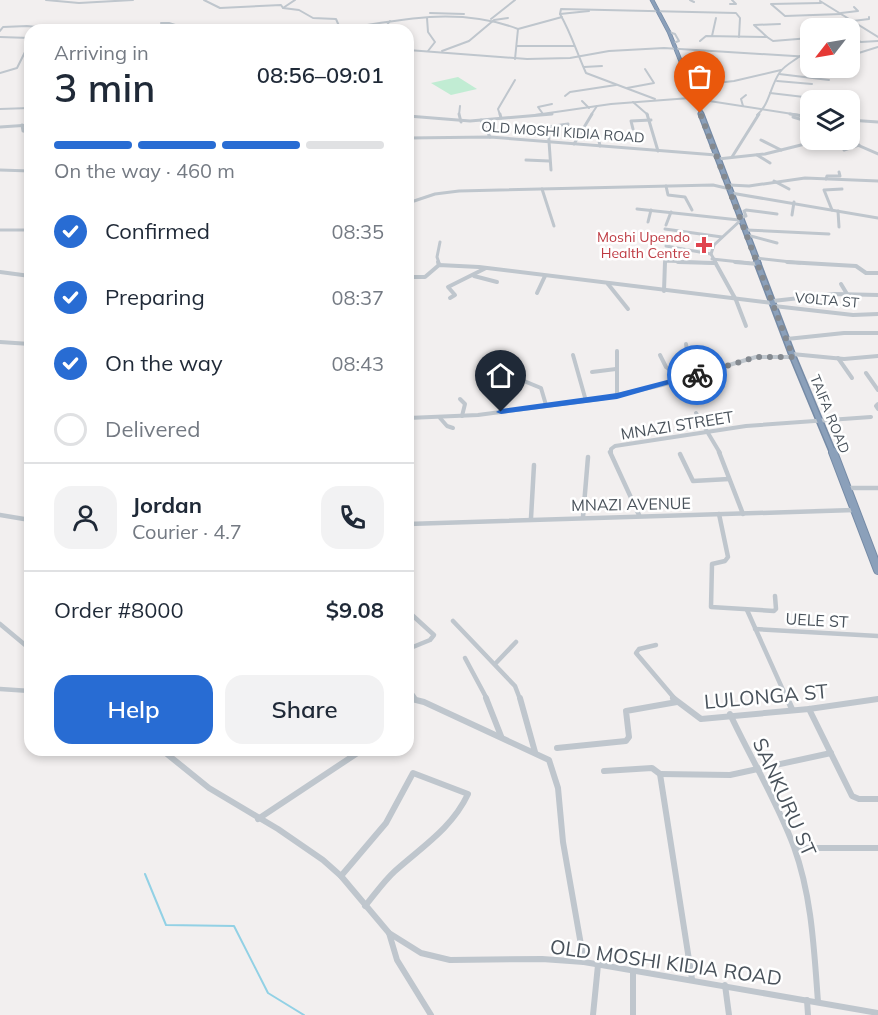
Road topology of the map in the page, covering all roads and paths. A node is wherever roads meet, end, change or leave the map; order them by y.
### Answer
1 (46, 0) edge
2 (133, 0) edge
3 (204, 0) edge
4 (295, 0) edge
5 (515, 0) edge
6 (652, 0) edge
7 (690, 0) edge
8 (732, 0) edge
9 (820, 1) edge
10 (694, 2) dead end
11 (730, 4) dead end
12 (854, 7) dead end
13 (283, 8) junction
14 (586, 9) junction
15 (657, 10) junction
16 (430, 13) dead end
17 (839, 14) junction
18 (472, 16) junction
19 (561, 16) junction
20 (869, 17) dead end
21 (427, 18) junction
22 (508, 18) dead end
23 (716, 18) dead end
24 (847, 18) edge
25 (492, 20) junction
26 (860, 20) edge
27 (390, 21) junction
28 (339, 24) edge
29 (372, 24) edge
30 (388, 24) edge
31 (780, 24) dead end
32 (860, 26) edge
33 (24, 27) edge
34 (518, 29) junction
35 (0, 31) edge
36 (712, 36) junction
37 (0, 37) edge
38 (739, 37) junction
39 (767, 37) junction
40 (24, 38) edge
41 (800, 39) edge
42 (878, 39) edge
43 (700, 41) dead end
44 (860, 42) edge
45 (674, 45) junction
46 (517, 46) junction
47 (574, 46) junction
48 (878, 47) edge
49 (414, 50) edge
50 (429, 51) junction
51 (440, 51) junction
52 (870, 51) junction
53 (860, 53) edge
54 (24, 54) edge
55 (878, 55) edge
56 (699, 56) dead end
57 (800, 56) joint
58 (578, 57) junction
59 (515, 59) junction
60 (602, 66) dead end
61 (584, 67) junction
62 (686, 68) junction
63 (707, 68) dead end
64 (645, 69) dead end
65 (780, 72) junction
66 (0, 73) edge
67 (515, 80) dead end
68 (829, 80) dead end
69 (777, 81) junction
70 (812, 84) dead end
71 (620, 85) junction
72 (690, 86) junction
73 (627, 88) junction
74 (770, 93) junction
75 (746, 94) dead end
76 (565, 96) dead end
77 (800, 97) edge
78 (695, 98) junction
79 (655, 100) junction
80 (582, 101) dead end
81 (633, 102) junction
82 (552, 104) dead end
83 (460, 106) dead end
84 (597, 106) junction
85 (743, 106) junction
86 (24, 108) edge
87 (589, 108) junction
88 (0, 109) edge
89 (764, 110) junction
90 (785, 113) junction
91 (543, 114) junction
92 (800, 115) edge
93 (414, 117) edge
94 (501, 118) junction
95 (800, 118) edge
96 (481, 120) junction
97 (651, 120) junction
98 (860, 121) edge
99 (461, 122) junction
100 (878, 122) edge
101 (22, 125) joint
102 (0, 127) edge
103 (633, 129) dead end
104 (24, 131) edge
105 (597, 131) dead end
106 (566, 132) dead end
107 (490, 137) junction
108 (414, 138) edge
109 (761, 140) dead end
110 (549, 142) junction
111 (574, 144) junction
112 (800, 145) edge
113 (860, 145) edge
114 (600, 146) junction
115 (781, 150) junction
116 (658, 151) junction
117 (878, 154) edge
118 (757, 155) junction
119 (717, 157) junction
120 (732, 157) junction
121 (526, 160) dead end
122 (549, 161) junction
123 (770, 163) dead end
124 (0, 170) edge
125 (551, 170) dead end
126 (24, 171) edge
127 (839, 172) dead end
128 (815, 178) junction
129 (826, 179) junction
130 (774, 181) junction
131 (878, 181) edge
132 (819, 185) dead end
133 (666, 186) junction
134 (542, 189) junction
135 (730, 189) junction
136 (789, 189) dead end
137 (843, 189) dead end
138 (414, 201) edge
139 (794, 202) junction
140 (637, 209) dead end
141 (651, 210) junction
142 (692, 210) dead end
143 (832, 210) junction
144 (838, 211) junction
145 (671, 212) junction
146 (777, 214) dead end
147 (792, 215) dead end
148 (878, 218) edge
149 (741, 219) junction
150 (648, 222) dead end
151 (555, 226) dead end
152 (839, 227) dead end
153 (0, 230) edge
154 (24, 230) edge
155 (746, 233) junction
156 (829, 234) dead end
157 (722, 237) junction
158 (440, 243) dead end
159 (777, 243) dead end
160 (666, 246) dead end
161 (712, 259) junction
162 (757, 261) junction
163 (438, 265) junction
164 (486, 268) junction
165 (0, 272) edge
166 (878, 273) edge
167 (24, 275) edge
168 (474, 276) junction
169 (545, 276) junction
170 (414, 277) edge
171 (497, 282) dead end
172 (608, 284) junction
173 (841, 284) dead end
174 (664, 291) junction
175 (537, 293) dead end
176 (847, 294) junction
177 (878, 295) edge
178 (450, 298) dead end
179 (736, 300) junction
180 (773, 303) junction
181 (628, 309) dead end
182 (878, 314) edge
183 (746, 326) dead end
184 (878, 333) edge
185 (787, 339) junction
186 (0, 342) edge
187 (24, 344) edge
188 (686, 344) dead end
189 (617, 351) dead end
190 (573, 355) dead end
191 (660, 355) dead end
192 (792, 355) junction
193 (878, 356) edge
194 (838, 358) junction
195 (616, 369) junction
196 (497, 370) dead end
197 (592, 372) dead end
198 (866, 373) dead end
199 (691, 377) junction
200 (852, 378) dead end
201 (682, 379) junction
202 (878, 390) edge
203 (617, 396) junction
204 (460, 399) dead end
205 (586, 401) junction
206 (878, 404) edge
207 (546, 405) junction
208 (878, 410) edge
209 (696, 413) dead end
210 (462, 416) junction
211 (871, 417) dead end
212 (414, 418) edge
213 (440, 418) junction
214 (821, 421) junction
215 (453, 428) dead end
216 (710, 431) junction
217 (681, 454) dead end
218 (588, 457) dead end
219 (534, 465) dead end
220 (729, 479) junction
221 (846, 488) junction
222 (878, 488) edge
223 (854, 510) junction
224 (719, 514) junction
225 (743, 514) junction
226 (0, 515) edge
227 (639, 515) junction
228 (584, 517) junction
229 (24, 518) edge
230 (531, 518) junction
231 (414, 524) edge
232 (878, 570) edge
233 (775, 596) dead end
234 (747, 610) junction
235 (414, 617) edge
236 (453, 621) dead end
237 (0, 624) edge
238 (755, 628) junction
239 (878, 636) edge
240 (516, 642) dead end
241 (24, 644) edge
242 (656, 645) dead end
243 (414, 647) edge
244 (465, 658) dead end
245 (495, 664) junction
246 (0, 689) edge
247 (24, 691) edge
248 (414, 699) edge
249 (878, 699) edge
250 (677, 702) junction
251 (808, 709) junction
252 (792, 710) junction
253 (730, 714) junction
254 (501, 736) junction
255 (557, 748) dead end
256 (535, 752) junction
257 (831, 753) junction
258 (169, 756) edge
259 (353, 756) edge
260 (758, 769) junction
261 (604, 771) dead end
262 (660, 774) junction
263 (878, 799) edge
264 (258, 819) junction
265 (795, 848) junction
266 (878, 848) edge
267 (341, 876) junction
268 (365, 906) junction
269 (389, 933) junction
270 (584, 962) junction
271 (598, 965) junction
272 (633, 970) junction
273 (692, 979) junction
274 (725, 984) junction
275 (807, 1000) junction
276 (818, 1002) junction
277 (878, 1013) edge
278 (430, 1015) edge
279 (593, 1015) edge
280 (633, 1015) edge
281 (729, 1015) edge
282 (808, 1015) edge

1 - 2 street
3 - 13 street
4 - 13 street
5 - 25 street
6 - 15 highway, TAIFA ROAD
7 - 10 street
8 - 11 street
9 - 17 street
9 - 17 street
12 - 17 street
13 - 28 street
14 - 15 street
14 - 19 street
14 - 19 street
15 - 38 street
15 - 45 highway, TAIFA ROAD
16 - 18 street
17 - 24 street
18 - 21 street
18 - 25 street
19 - 34 street
19 - 47 street
20 - 26 street
21 - 27 street
21 - 50 street
22 - 25 street
23 - 36 street
25 - 34 street
25 - 51 street
27 - 29 street
27 - 30 street
31 - 39 street
32 - 42 street
33 - 35 street
34 - 46 street
36 - 38 street
36 - 43 street
37 - 40 street
38 - 39 street
39 - 41 street
42 - 44 street
45 - 57 street
45 - 58 street
45 - 62 highway, TAIFA ROAD
46 - 47 street
46 - 59 street
47 - 58 street
48 - 52 street
49 - 50 street
50 - 51 street
51 - 59 street
52 - 53 street
52 - 55 street
54 - 66 street
56 - 62 street
57 - 65 street
58 - 59 street
58 - 61 street
60 - 61 street
61 - 71 street
62 - 63 street
62 - 72 highway, TAIFA ROAD
64 - 73 street
65 - 68 street
65 - 69 street
65 - 72 street
67 - 94 street
69 - 70 street
69 - 74 street
71 - 73 street
71 - 76 street
72 - 78 highway, TAIFA ROAD
73 - 79 street
74 - 77 street
74 - 89 street
75 - 85 street
78 - 79 street
78 - 85 street
78 - 119 highway, TAIFA ROAD
79 - 81 street
80 - 87 street
81 - 84 street
81 - 97 street
82 - 91 street
83 - 99 street
84 - 87 street
84 - 111 street
85 - 89 street
86 - 88 street
87 - 91 street
89 - 90 street
89 - 120 street
90 - 92 street
90 - 95 street
91 - 94 street
93 - 99 street
94 - 96 street
96 - 99 street
96 - 107 street
97 - 103 street
97 - 116 street
98 - 100 street
101 - 102 street
101 - 104 street
105 - 114 street
106 - 110 street
107 - 108 street, OLD MOSHI KIDIA ROAD
107 - 110 street, OLD MOSHI KIDIA ROAD
109 - 115 street
110 - 111 street, OLD MOSHI KIDIA ROAD
110 - 122 street
111 - 114 street, OLD MOSHI KIDIA ROAD
112 - 115 street, OLD MOSHI KIDIA ROAD
113 - 117 street
114 - 116 street, OLD MOSHI KIDIA ROAD
115 - 118 street, OLD MOSHI KIDIA ROAD
116 - 119 street, OLD MOSHI KIDIA ROAD
118 - 120 street, OLD MOSHI KIDIA ROAD
118 - 123 street
119 - 120 street, OLD MOSHI KIDIA ROAD
119 - 135 highway, TAIFA ROAD
121 - 122 street
122 - 125 street
124 - 126 street
127 - 129 street
128 - 129 street
128 - 130 street
128 - 132 street
129 - 131 street
130 - 135 street
130 - 136 street
133 - 134 street
133 - 135 street
133 - 142 street
134 - 138 street
134 - 151 street
135 - 139 street
135 - 149 highway, TAIFA ROAD
137 - 143 street
139 - 143 street
139 - 147 street
140 - 141 street
141 - 145 street
141 - 150 street
143 - 144 street
144 - 148 street
144 - 152 street
145 - 149 street
145 - 157 street
146 - 149 street
149 - 155 highway, TAIFA ROAD
149 - 157 street
153 - 154 street
155 - 156 street
155 - 159 street
155 - 162 highway, TAIFA ROAD
157 - 161 street
158 - 163 street
160 - 161 street
161 - 162 street
161 - 174 street
161 - 179 street
162 - 166 street
162 - 180 highway, TAIFA ROAD
163 - 164 street
163 - 170 street
164 - 168 street
164 - 169 street
165 - 167 street
168 - 171 street
168 - 178 street
169 - 172 street
169 - 175 street
172 - 174 street
172 - 181 street
173 - 176 street
174 - 179 street
176 - 177 street
176 - 180 street
179 - 180 street
179 - 183 street
180 - 182 street, VOLTA ST
180 - 185 highway, TAIFA ROAD
184 - 185 street
185 - 192 highway, TAIFA ROAD
186 - 187 street
188 - 199 street
189 - 195 street
190 - 205 street
191 - 201 street
192 - 194 street
192 - 199 street
192 - 214 highway, TAIFA ROAD
193 - 194 street
194 - 200 street
195 - 197 street
195 - 203 street
196 - 207 street
198 - 202 street
199 - 201 street
201 - 203 street
203 - 205 street
204 - 210 street
205 - 207 street
206 - 208 street
207 - 210 street
209 - 216 street
210 - 213 street
211 - 214 street, MNAZI STREET
212 - 213 street
213 - 215 street
214 - 216 street, MNAZI STREET
214 - 221 highway, TAIFA ROAD
216 - 220 street
216 - 227 street, MNAZI STREET
217 - 220 street
218 - 228 street
219 - 230 street
220 - 225 street
221 - 222 street
221 - 223 highway, TAIFA ROAD
223 - 225 street, MNAZI AVENUE
223 - 232 highway, TAIFA ROAD
224 - 225 street, MNAZI AVENUE
224 - 227 street, MNAZI AVENUE
224 - 234 street
226 - 229 street
227 - 228 street, MNAZI AVENUE
228 - 230 street, MNAZI AVENUE
230 - 231 street, MNAZI AVENUE
233 - 234 street
234 - 238 street
235 - 243 street
236 - 245 street
237 - 241 street
238 - 239 street, UELE ST
238 - 252 street
240 - 245 street
242 - 250 street, LULONGA ST
244 - 254 street
245 - 256 street
246 - 247 street
248 - 254 street
249 - 251 street, LULONGA ST
250 - 253 street, LULONGA ST
250 - 255 street
251 - 252 street, LULONGA ST
251 - 257 street
252 - 253 street, LULONGA ST
253 - 260 street, SANKURU ST
254 - 256 street
256 - 270 street
257 - 260 street
257 - 263 street
258 - 264 street, OLD MOSHI KIDIA ROAD
259 - 264 street
260 - 262 street
260 - 265 street, SANKURU ST
261 - 262 street
262 - 273 street
264 - 267 street, OLD MOSHI KIDIA ROAD
265 - 266 street
265 - 276 street, SANKURU ST
267 - 268 street, OLD MOSHI KIDIA ROAD
267 - 268 street
268 - 269 street, OLD MOSHI KIDIA ROAD
269 - 270 street, OLD MOSHI KIDIA ROAD
269 - 278 street
270 - 271 street, OLD MOSHI KIDIA ROAD
271 - 272 street, OLD MOSHI KIDIA ROAD
271 - 279 street
272 - 273 street, OLD MOSHI KIDIA ROAD
272 - 280 street
273 - 274 street, OLD MOSHI KIDIA ROAD
274 - 275 street, OLD MOSHI KIDIA ROAD
274 - 281 street
275 - 276 street, OLD MOSHI KIDIA ROAD
275 - 282 street
276 - 277 street, OLD MOSHI KIDIA ROAD

